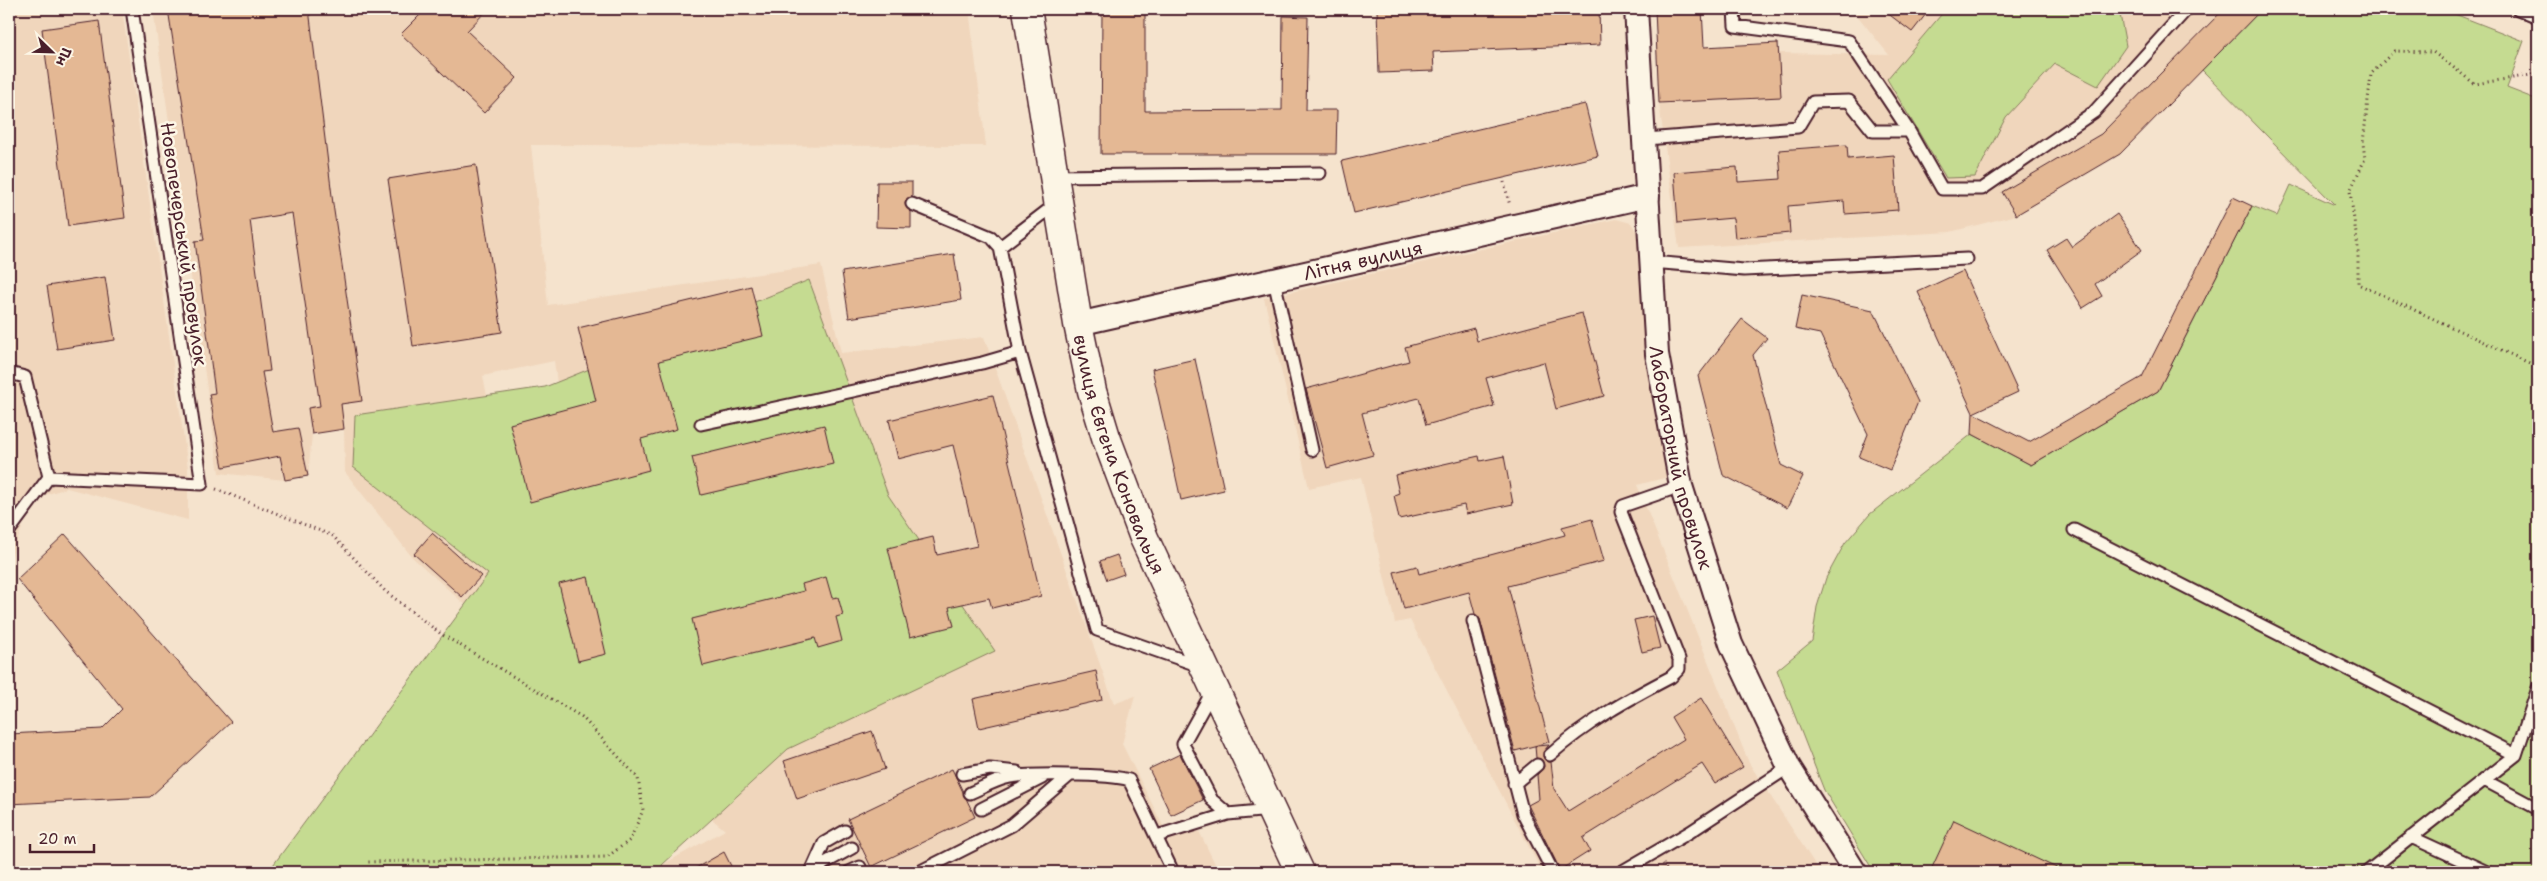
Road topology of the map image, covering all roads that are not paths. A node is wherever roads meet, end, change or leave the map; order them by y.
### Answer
1 (132, 9) edge
2 (1026, 9) edge
3 (1636, 9) edge
4 (1734, 9) edge
5 (2186, 9) edge
6 (2518, 9) edge
7 (2538, 17) edge
8 (1909, 131) junction
9 (1646, 139) junction
10 (1320, 173) dead end
11 (1052, 176) junction
12 (1648, 196) junction
13 (912, 204) dead end
14 (1056, 204) junction
15 (1000, 247) junction
16 (1967, 259) dead end
17 (1652, 262) junction
18 (1274, 280) junction
19 (1078, 324) junction
20 (1020, 352) junction
21 (9, 373) edge
22 (700, 424) dead end
23 (1312, 450) dead end
24 (48, 477) junction
25 (1681, 486) junction
26 (2074, 530) dead end
27 (9, 531) edge
28 (1473, 621) dead end
29 (1210, 678) junction
30 (2538, 688) edge
31 (1550, 754) dead end
32 (2516, 755) junction
33 (1536, 766) dead end
34 (1789, 767) junction
35 (962, 774) dead end
36 (1046, 776) junction
37 (1069, 776) junction
38 (2484, 780) junction
39 (1514, 784) junction
40 (970, 793) dead end
41 (981, 809) dead end
42 (2538, 809) edge
43 (1271, 810) junction
44 (1228, 814) junction
45 (845, 831) dead end
46 (1157, 836) junction
47 (2411, 837) junction
48 (852, 848) dead end
49 (860, 867) dead end
50 (811, 872) edge
51 (817, 872) edge
52 (849, 872) edge
53 (919, 872) edge
54 (1174, 872) edge
55 (1300, 872) edge
56 (1553, 872) edge
57 (1620, 872) edge
58 (1855, 872) edge
59 (2368, 872) edge
60 (2487, 872) edge

1 - 24 lane, Новопечерський провулок
2 - 11 main road, вулиця Євгена Коновальця
3 - 9 street, Лабораторний провулок
4 - 8 lane
5 - 8 lane
6 - 7 lane
8 - 9 lane
9 - 12 street, Лабораторний провулок
10 - 11 lane
11 - 14 main road, вулиця Євгена Коновальця
12 - 17 street, Лабораторний провулок
12 - 18 street, Літня вулиця
13 - 15 lane
14 - 15 lane
14 - 19 main road, вулиця Євгена Коновальця
15 - 20 lane
16 - 17 lane
17 - 25 street, Лабораторний провулок
18 - 19 street, Літня вулиця
18 - 23 lane
19 - 29 main road, вулиця Євгена Коновальця
20 - 22 lane
20 - 29 lane
21 - 24 lane
24 - 27 lane
25 - 31 lane
25 - 34 street, Лабораторний провулок
26 - 32 lane
28 - 39 lane
29 - 43 main road, вулиця Євгена Коновальця
29 - 44 lane
30 - 32 lane
32 - 38 lane
33 - 39 lane
34 - 57 lane
34 - 58 street, Лабораторний провулок
35 - 36 lane
36 - 37 lane
36 - 40 lane
36 - 41 lane
37 - 46 lane
37 - 53 lane
38 - 42 lane
38 - 47 lane
39 - 56 lane
43 - 44 lane
43 - 55 main road, вулиця Євгена Коновальця
44 - 46 lane
45 - 50 lane
46 - 54 lane
47 - 59 lane
47 - 60 lane
48 - 51 lane
49 - 52 lane

